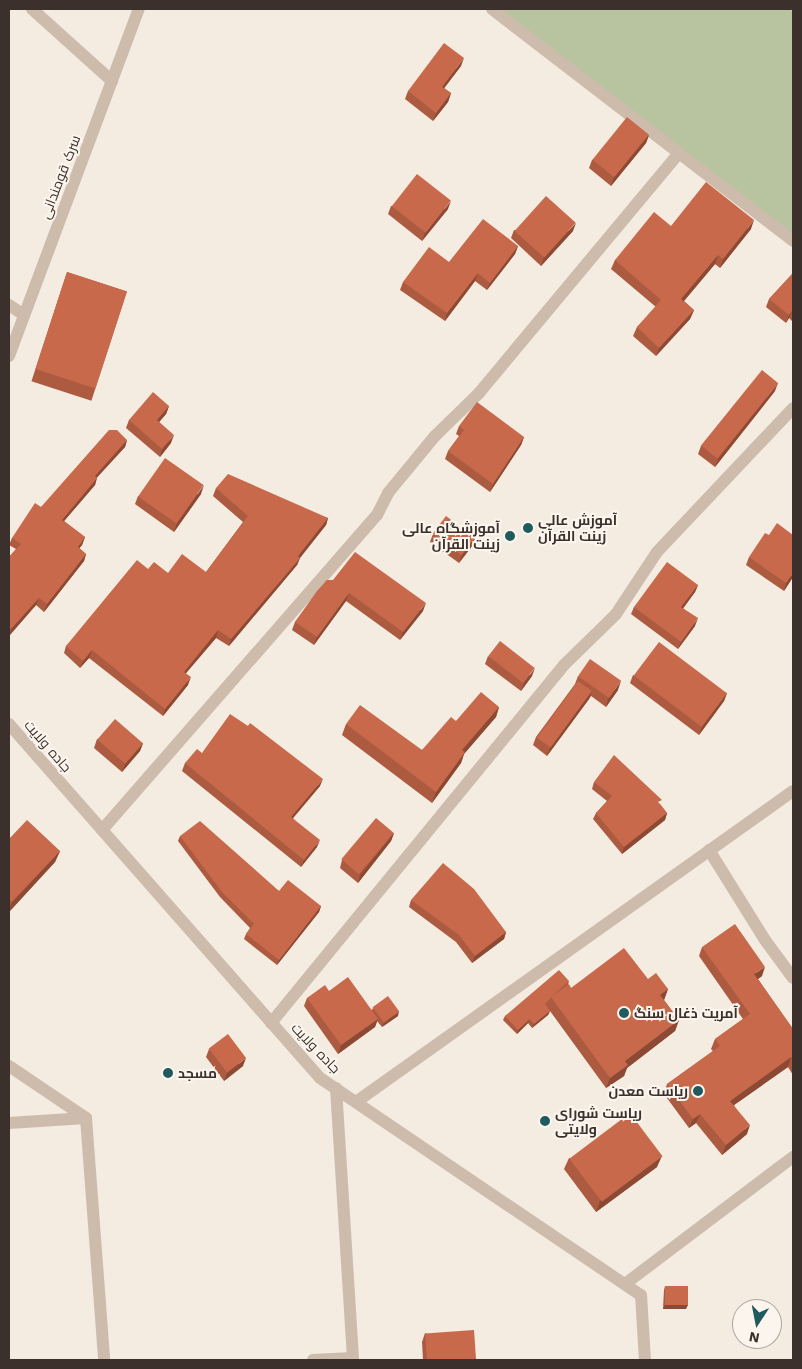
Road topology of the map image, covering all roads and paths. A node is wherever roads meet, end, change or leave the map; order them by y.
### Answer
1 (32, 9) edge
2 (139, 9) edge
3 (492, 9) edge
4 (112, 81) junction
5 (679, 153) junction
6 (793, 240) edge
7 (9, 305) edge
8 (24, 315) junction
9 (9, 356) edge
10 (793, 408) edge
11 (9, 724) edge
12 (793, 791) edge
13 (102, 830) junction
14 (710, 850) junction
15 (793, 978) edge
16 (271, 1023) junction
17 (9, 1066) edge
18 (336, 1088) junction
19 (356, 1102) junction
20 (86, 1118) junction
21 (9, 1122) edge
22 (793, 1158) edge
23 (625, 1284) junction
24 (353, 1359) edge
25 (104, 1360) edge
26 (313, 1360) edge
27 (645, 1360) edge

1 - 4 street
2 - 4 street, سرک قومندانی
3 - 5 street
4 - 8 street, سرک قومندانی
5 - 6 street
5 - 13 street
7 - 8 street
8 - 9 street, سرک قومندانی
10 - 16 street
11 - 13 street, جاده ولایت
12 - 14 street
13 - 16 street, جاده ولایت
14 - 15 street
14 - 19 street
16 - 18 street, جاده ولایت
17 - 20 street
18 - 19 street, جاده ولایت
18 - 24 street
19 - 23 street, جاده ولایت
20 - 21 street
20 - 25 street
22 - 23 street
23 - 27 street, جاده ولایت
24 - 26 street

